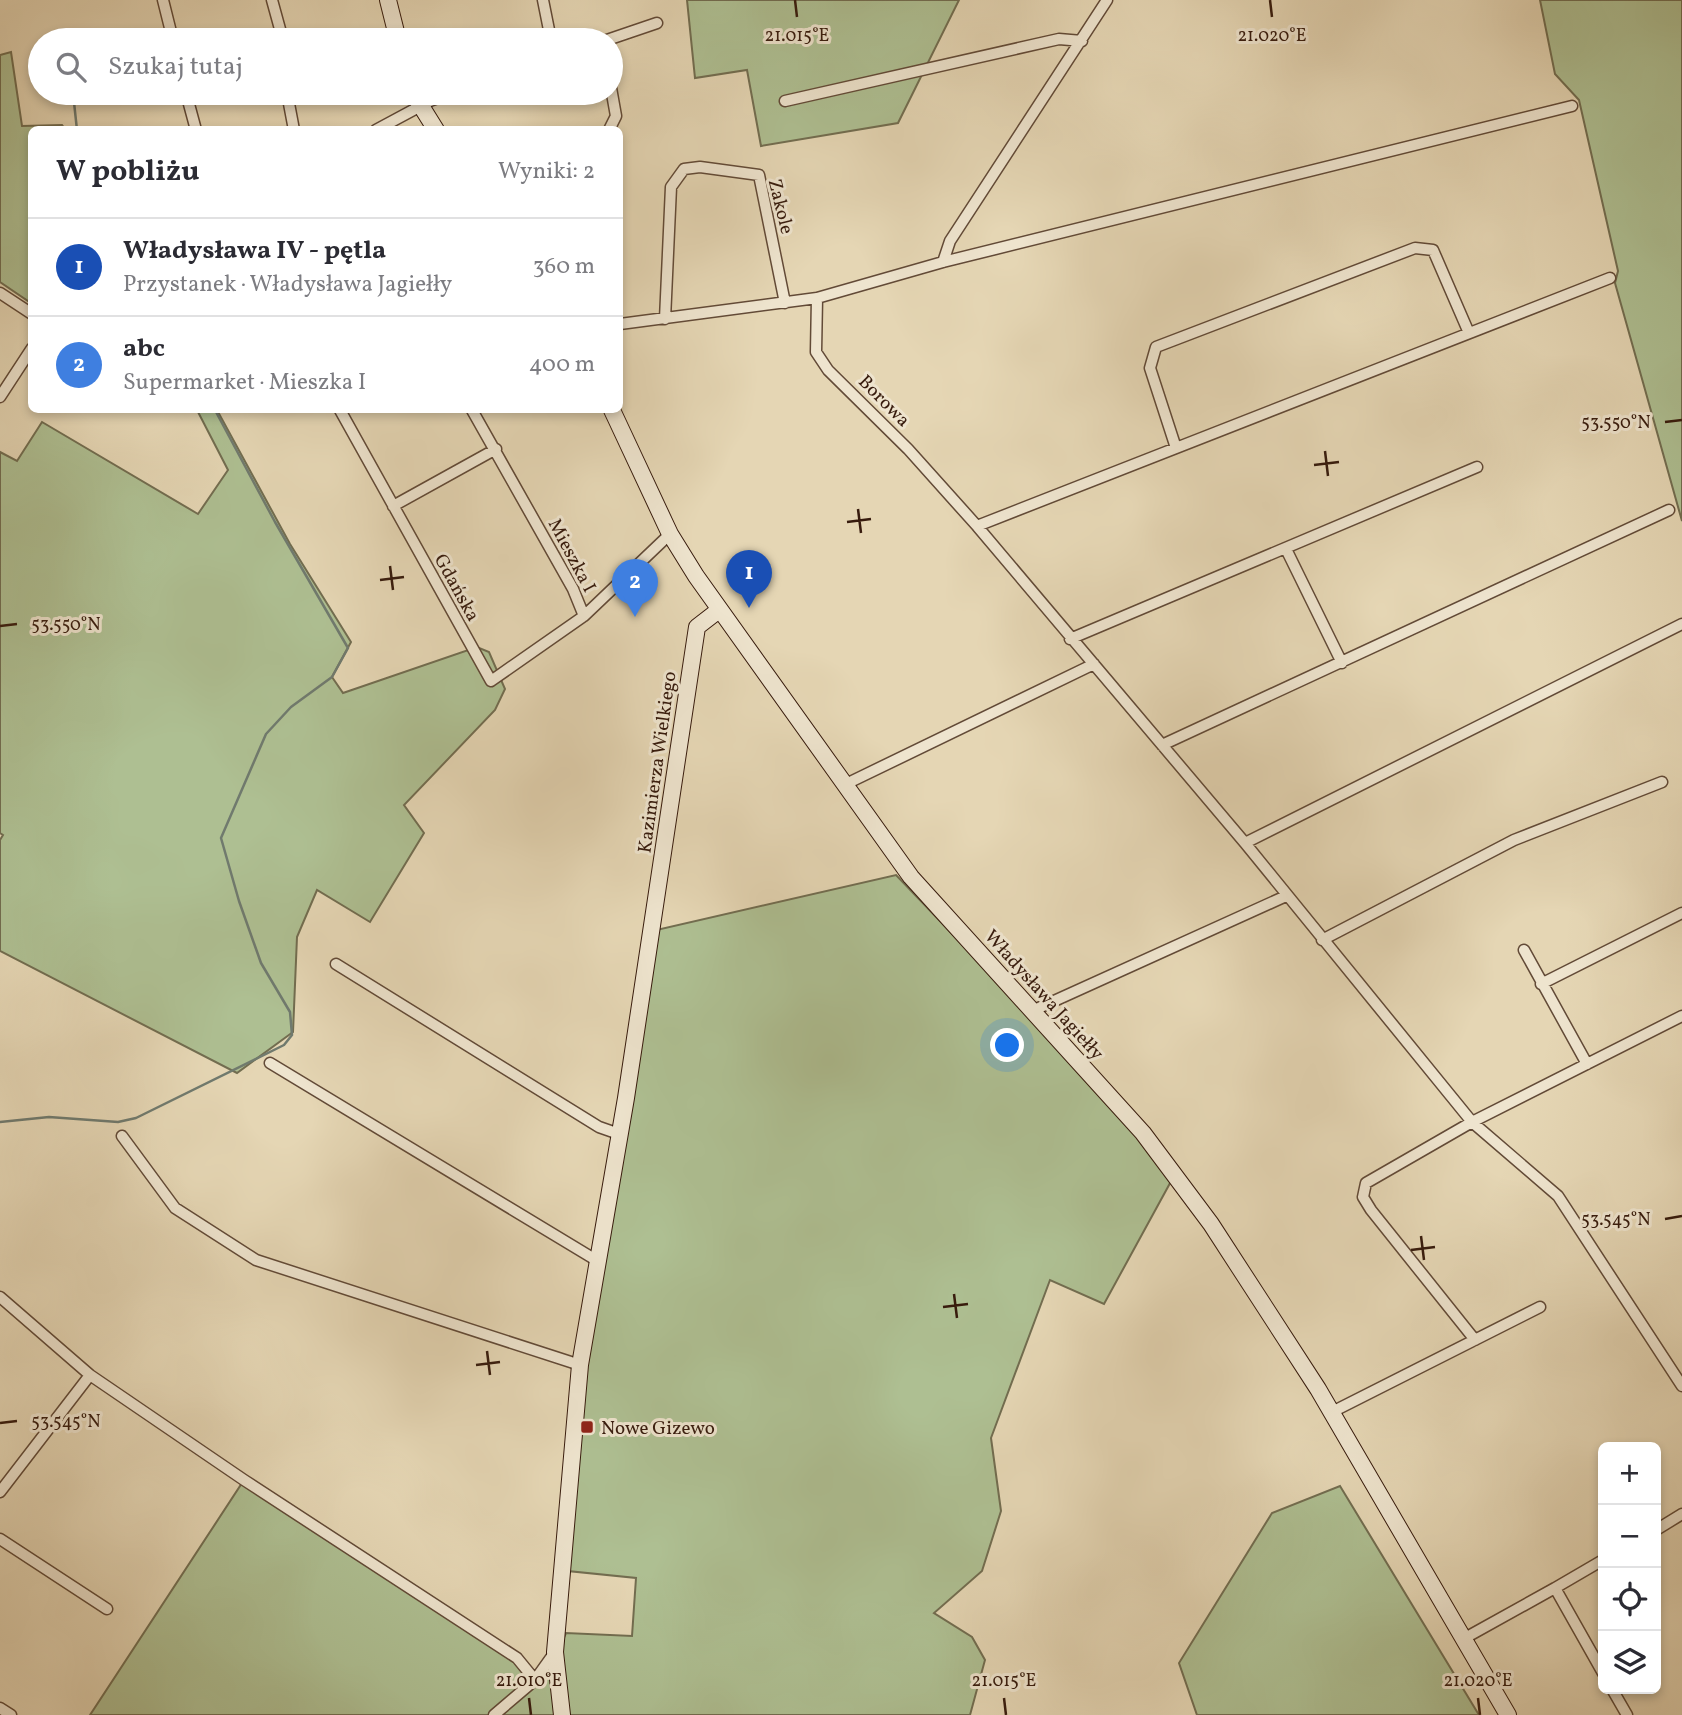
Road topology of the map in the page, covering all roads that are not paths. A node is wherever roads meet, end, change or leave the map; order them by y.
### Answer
1 (163, 0) edge
2 (272, 0) edge
3 (388, 0) edge
4 (543, 0) edge
5 (1107, 0) edge
6 (657, 23) dead end
7 (170, 28) edge
8 (280, 28) edge
9 (395, 28) edge
10 (549, 28) edge
11 (623, 35) edge
12 (1082, 41) junction
13 (785, 101) dead end
14 (189, 105) edge
15 (289, 105) edge
16 (410, 105) edge
17 (420, 105) edge
18 (614, 105) edge
19 (1572, 106) dead end
20 (195, 126) edge
21 (293, 126) edge
22 (381, 126) edge
23 (433, 126) edge
24 (611, 126) edge
25 (943, 262) junction
26 (1610, 278) dead end
27 (0, 293) edge
28 (817, 298) junction
29 (785, 303) junction
30 (28, 311) edge
31 (665, 318) junction
32 (623, 324) edge
33 (1469, 333) junction
34 (28, 354) edge
35 (0, 397) edge
36 (342, 413) edge
37 (474, 413) edge
38 (613, 413) edge
39 (1177, 447) junction
40 (496, 450) junction
41 (1477, 467) dead end
42 (393, 506) junction
43 (1668, 510) dead end
44 (977, 526) junction
45 (670, 534) junction
46 (1286, 549) junction
47 (719, 610) junction
48 (584, 616) junction
49 (1682, 624) edge
50 (1070, 639) junction
51 (1342, 663) junction
52 (1094, 664) junction
53 (1162, 745) junction
54 (1662, 782) dead end
55 (846, 784) junction
56 (1245, 844) junction
57 (1286, 896) junction
58 (1682, 913) edge
59 (1322, 940) junction
60 (1524, 950) dead end
61 (336, 964) dead end
62 (1541, 984) junction
63 (1032, 1011) junction
64 (1682, 1016) edge
65 (270, 1063) dead end
66 (1587, 1065) junction
67 (1472, 1122) junction
68 (619, 1134) junction
69 (122, 1136) dead end
70 (596, 1260) junction
71 (0, 1297) edge
72 (1540, 1307) dead end
73 (1475, 1340) junction
74 (580, 1364) junction
75 (90, 1375) junction
76 (1682, 1386) edge
77 (1332, 1412) junction
78 (0, 1492) edge
79 (1682, 1514) edge
80 (1661, 1527) edge
81 (0, 1539) edge
82 (1598, 1563) edge
83 (1555, 1588) junction
84 (107, 1609) dead end
85 (1465, 1638) junction
86 (555, 1652) junction
87 (1598, 1664) edge
88 (535, 1680) junction
89 (1615, 1694) edge
90 (0, 1708) edge
91 (11, 1715) edge
92 (494, 1715) edge
93 (562, 1715) edge
94 (1508, 1715) edge
95 (1627, 1715) edge

1 - 7 street
2 - 8 street
3 - 9 street
4 - 10 street
5 - 12 street
6 - 11 street
12 - 13 street
12 - 25 street
14 - 20 street
15 - 21 street
16 - 22 street
17 - 23 street
18 - 24 street
19 - 25 street
25 - 28 street
26 - 33 street
27 - 30 street
28 - 29 street
28 - 44 street, Borowa
29 - 31 street
29 - 31 street, Zakole
31 - 32 street
33 - 39 street
33 - 39 street
34 - 35 street
36 - 42 street, Gdańska
37 - 40 street, Mieszka I
38 - 45 street, Władysława Jagiełły
39 - 44 street
40 - 42 street
40 - 48 street, Mieszka I
41 - 46 street
42 - 48 street, Gdańska
43 - 51 street
44 - 50 street, Borowa
45 - 47 street, Władysława Jagiełły
45 - 48 street, Mieszka I
46 - 50 street
46 - 51 street
47 - 55 street, Władysława Jagiełły
47 - 68 street, Kazimierza Wielkiego
49 - 56 street
50 - 52 street, Borowa
51 - 53 street
52 - 53 street, Borowa
52 - 55 street
53 - 56 street, Borowa
54 - 59 street
55 - 63 street, Władysława Jagiełły
56 - 57 street, Borowa
57 - 59 street, Borowa
57 - 63 street
58 - 62 street
59 - 67 street, Borowa
60 - 62 street
61 - 68 street
62 - 66 street
63 - 77 street, Władysława Jagiełły
64 - 66 street
65 - 70 street
66 - 67 street
67 - 73 street
67 - 76 street, Borowa
68 - 70 street, Kazimierza Wielkiego
69 - 74 street
70 - 74 street, Kazimierza Wielkiego
71 - 75 street
72 - 73 street
73 - 77 street
74 - 86 street, Kazimierza Wielkiego
75 - 78 street
75 - 88 street
77 - 85 street, Władysława Jagiełły
79 - 80 street
81 - 84 street
82 - 83 street
83 - 85 street
83 - 87 street
85 - 94 street, Władysława Jagiełły
86 - 88 street
86 - 93 street, Kazimierza Wielkiego
88 - 92 street
89 - 95 street
90 - 91 street

